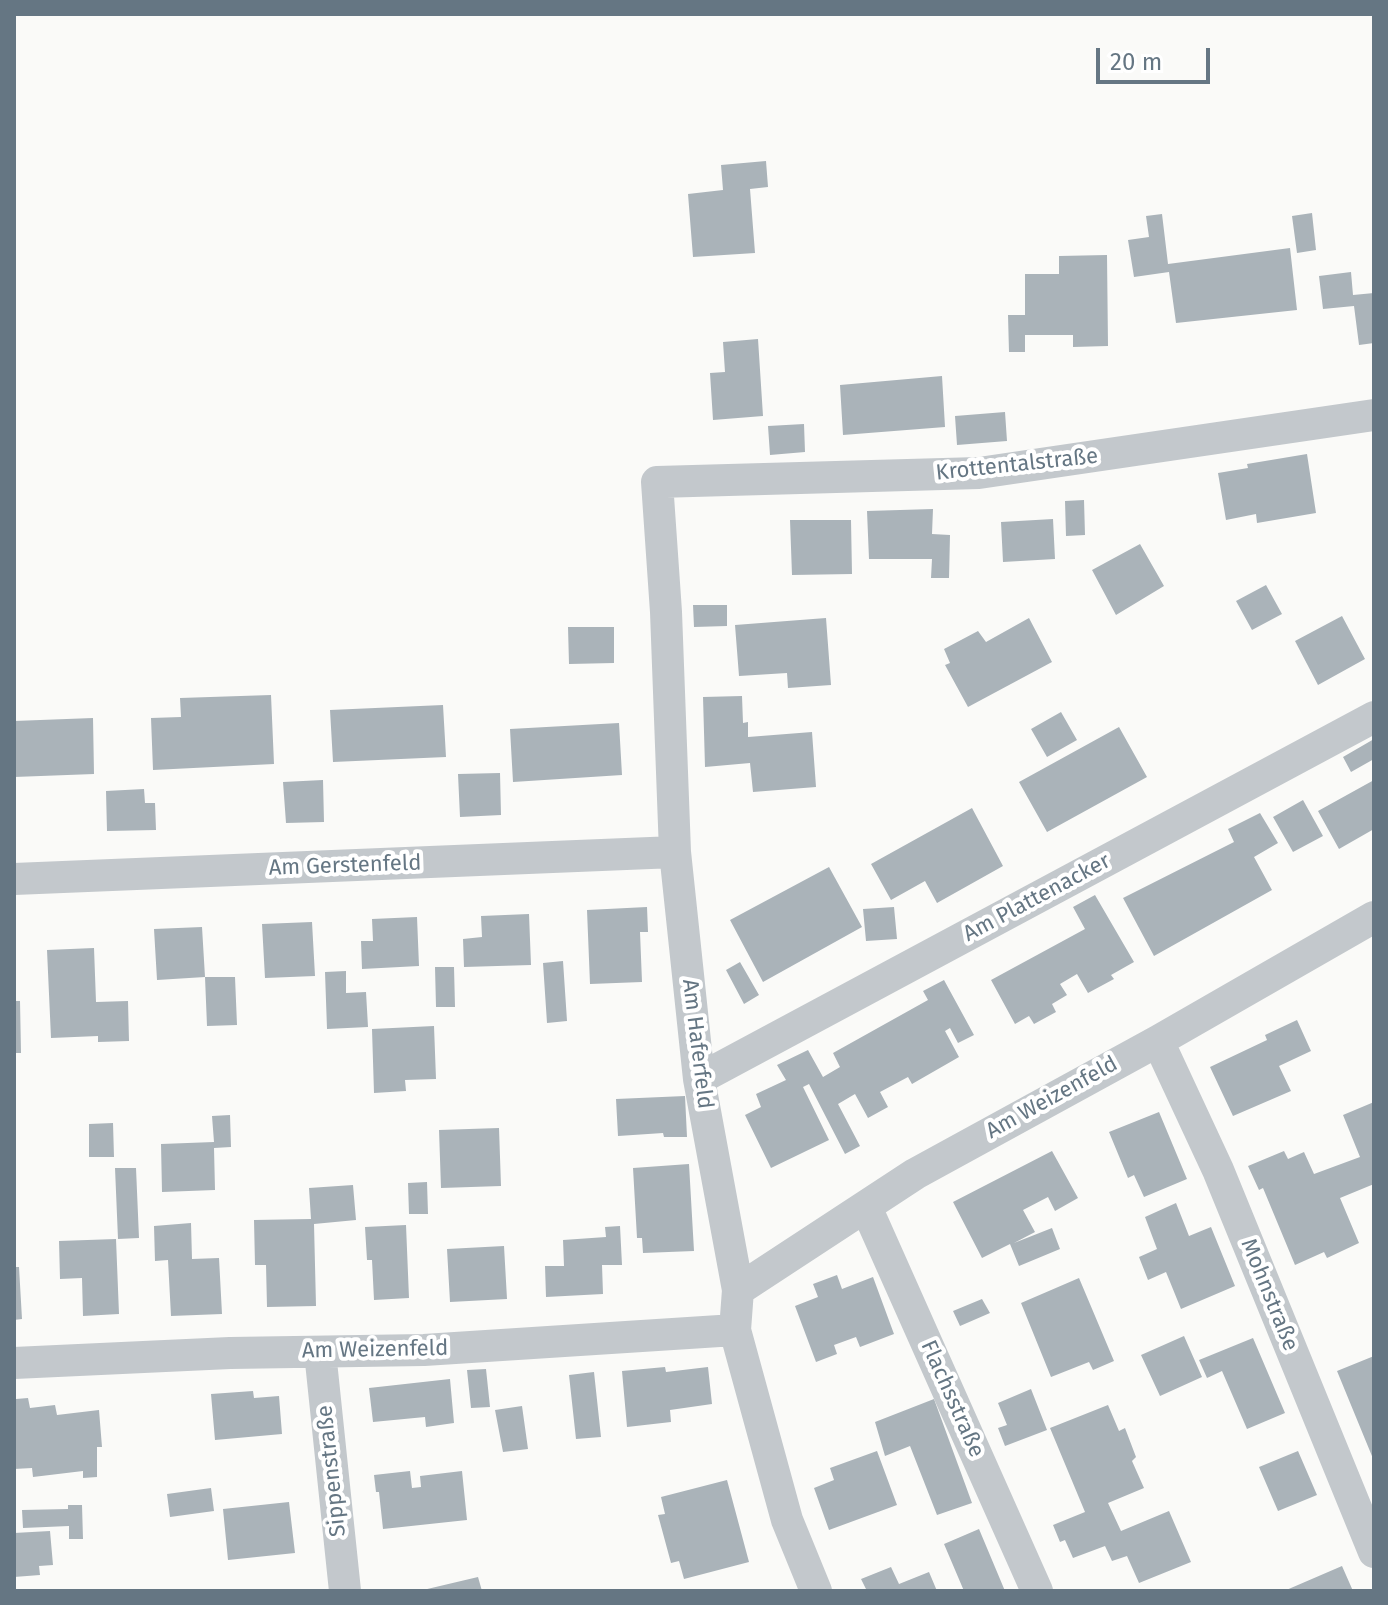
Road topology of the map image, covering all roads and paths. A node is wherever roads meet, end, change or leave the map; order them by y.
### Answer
1 (1374, 415) edge
2 (657, 482) joint
3 (1374, 717) edge
4 (675, 852) junction
5 (14, 879) edge
6 (1374, 917) edge
7 (1158, 1041) junction
8 (699, 1079) junction
9 (866, 1207) junction
10 (738, 1290) junction
11 (735, 1330) junction
12 (320, 1352) junction
13 (14, 1363) edge
14 (1374, 1552) edge
15 (345, 1591) edge
16 (816, 1591) edge
17 (1037, 1591) edge

1 - 2 street, Krottentalstraße
2 - 4 street, Am Haferfeld
3 - 8 street, Am Plattenacker
4 - 5 street, Am Gerstenfeld
4 - 8 street, Am Haferfeld
6 - 7 street, Am Weizenfeld
7 - 9 street, Am Weizenfeld
7 - 14 street, Mohnstraße
8 - 10 street, Am Haferfeld
9 - 10 street, Am Weizenfeld
9 - 17 street, Flachsstraße
10 - 11 street, Am Haferfeld
11 - 12 street, Am Weizenfeld
11 - 16 street, Am Haferfeld
12 - 13 street, Am Weizenfeld
12 - 15 street, Sippenstraße

